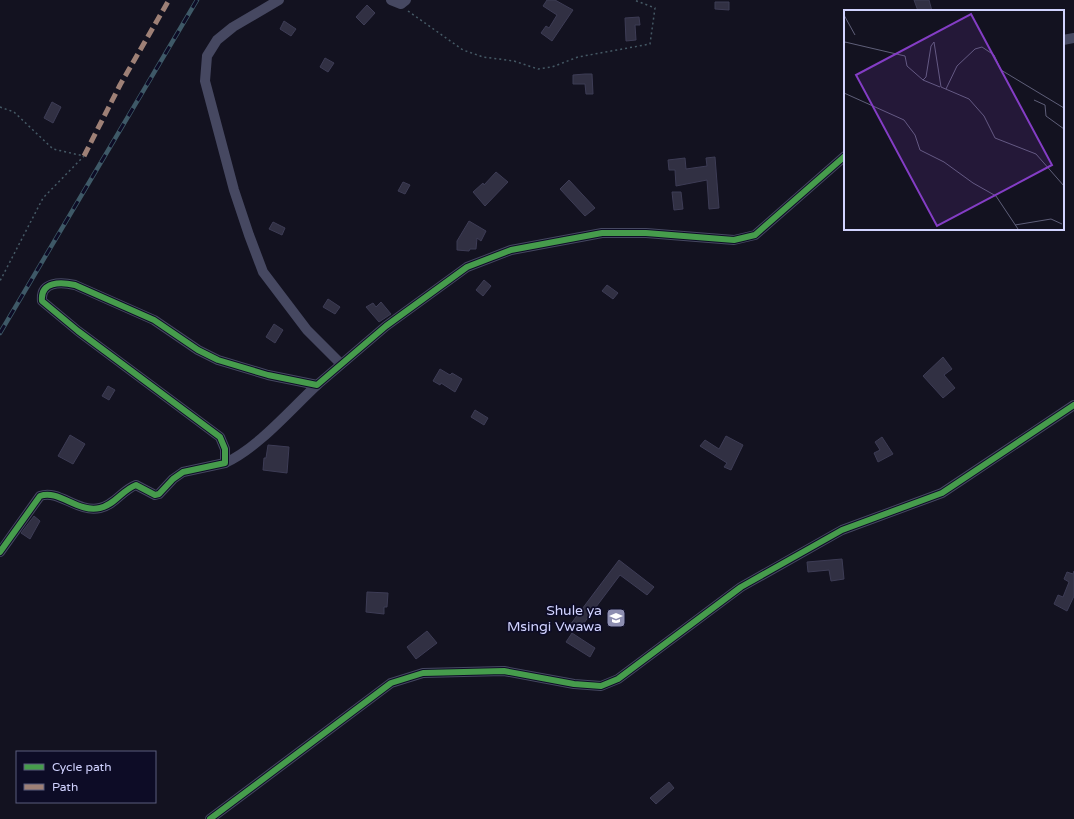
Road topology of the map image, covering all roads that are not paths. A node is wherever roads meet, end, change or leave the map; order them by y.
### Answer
1 (279, 0) edge
2 (1074, 38) edge
3 (1064, 40) edge
4 (844, 157) edge
5 (340, 364) junction
6 (317, 385) junction
7 (1074, 405) edge
8 (225, 463) junction
9 (0, 552) edge
10 (210, 819) edge

1 - 5 street
2 - 3 street
4 - 5 street
5 - 6 street
6 - 8 street
6 - 8 street
7 - 10 street
8 - 9 street

